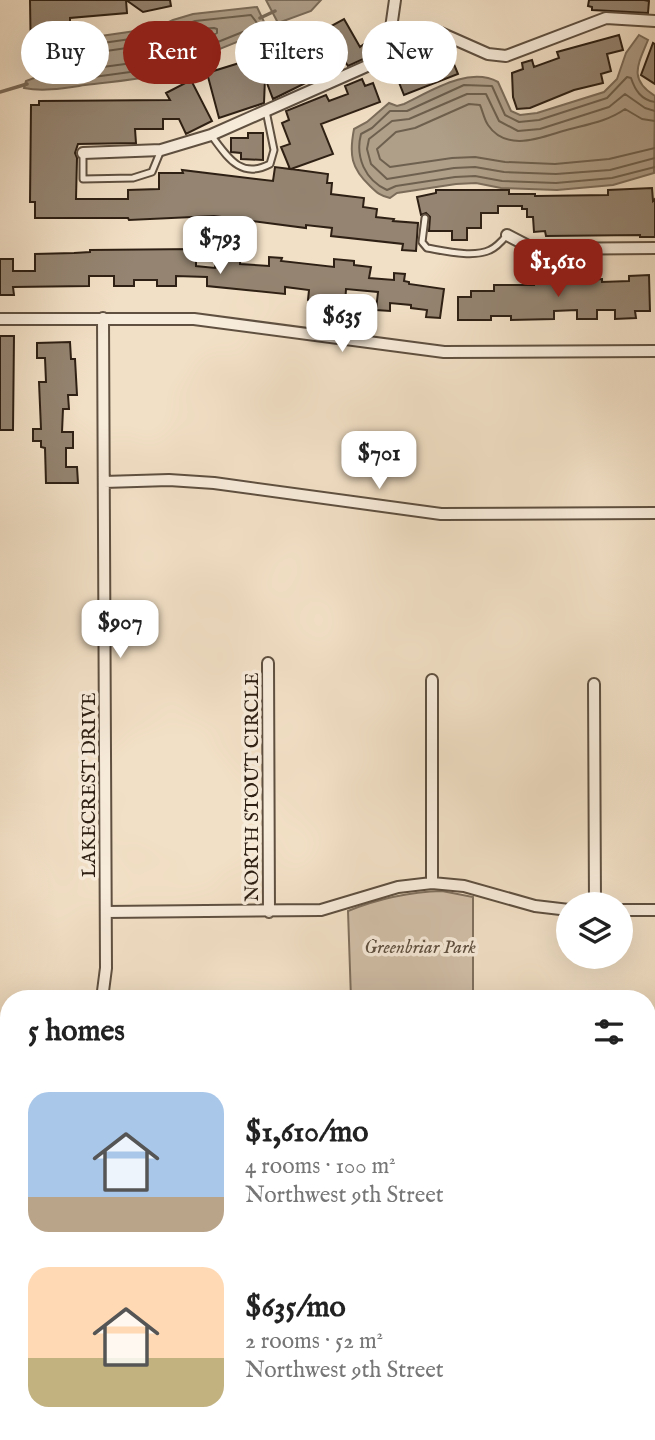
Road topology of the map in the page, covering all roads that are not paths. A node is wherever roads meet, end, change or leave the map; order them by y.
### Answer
1 (395, 0) edge
2 (392, 21) edge
3 (655, 21) edge
4 (457, 40) edge
5 (362, 68) edge
6 (266, 111) junction
7 (211, 135) junction
8 (161, 150) junction
9 (83, 153) joint
10 (425, 218) dead end
11 (507, 235) joint
12 (655, 248) edge
13 (103, 318) junction
14 (6, 319) edge
15 (655, 351) edge
16 (104, 482) junction
17 (655, 513) edge
18 (268, 663) dead end
19 (432, 680) dead end
20 (594, 684) dead end
21 (432, 883) junction
22 (595, 892) edge
23 (556, 908) edge
24 (633, 910) edge
25 (655, 910) edge
26 (106, 912) junction
27 (269, 912) junction
28 (103, 990) edge

1 - 2 street
3 - 4 street
5 - 6 street
6 - 7 street
6 - 7 lane
7 - 8 street
8 - 9 street
8 - 9 lane
10 - 11 lane
11 - 12 street
13 - 14 street
13 - 15 street
13 - 16 street, LAKECREST DRIVE
16 - 17 street
16 - 26 street, LAKECREST DRIVE
18 - 27 street, NORTH STOUT CIRCLE
19 - 21 street
20 - 22 street
21 - 23 street
21 - 27 street
24 - 25 street
26 - 27 street
26 - 28 street, LAKECREST DRIVE

